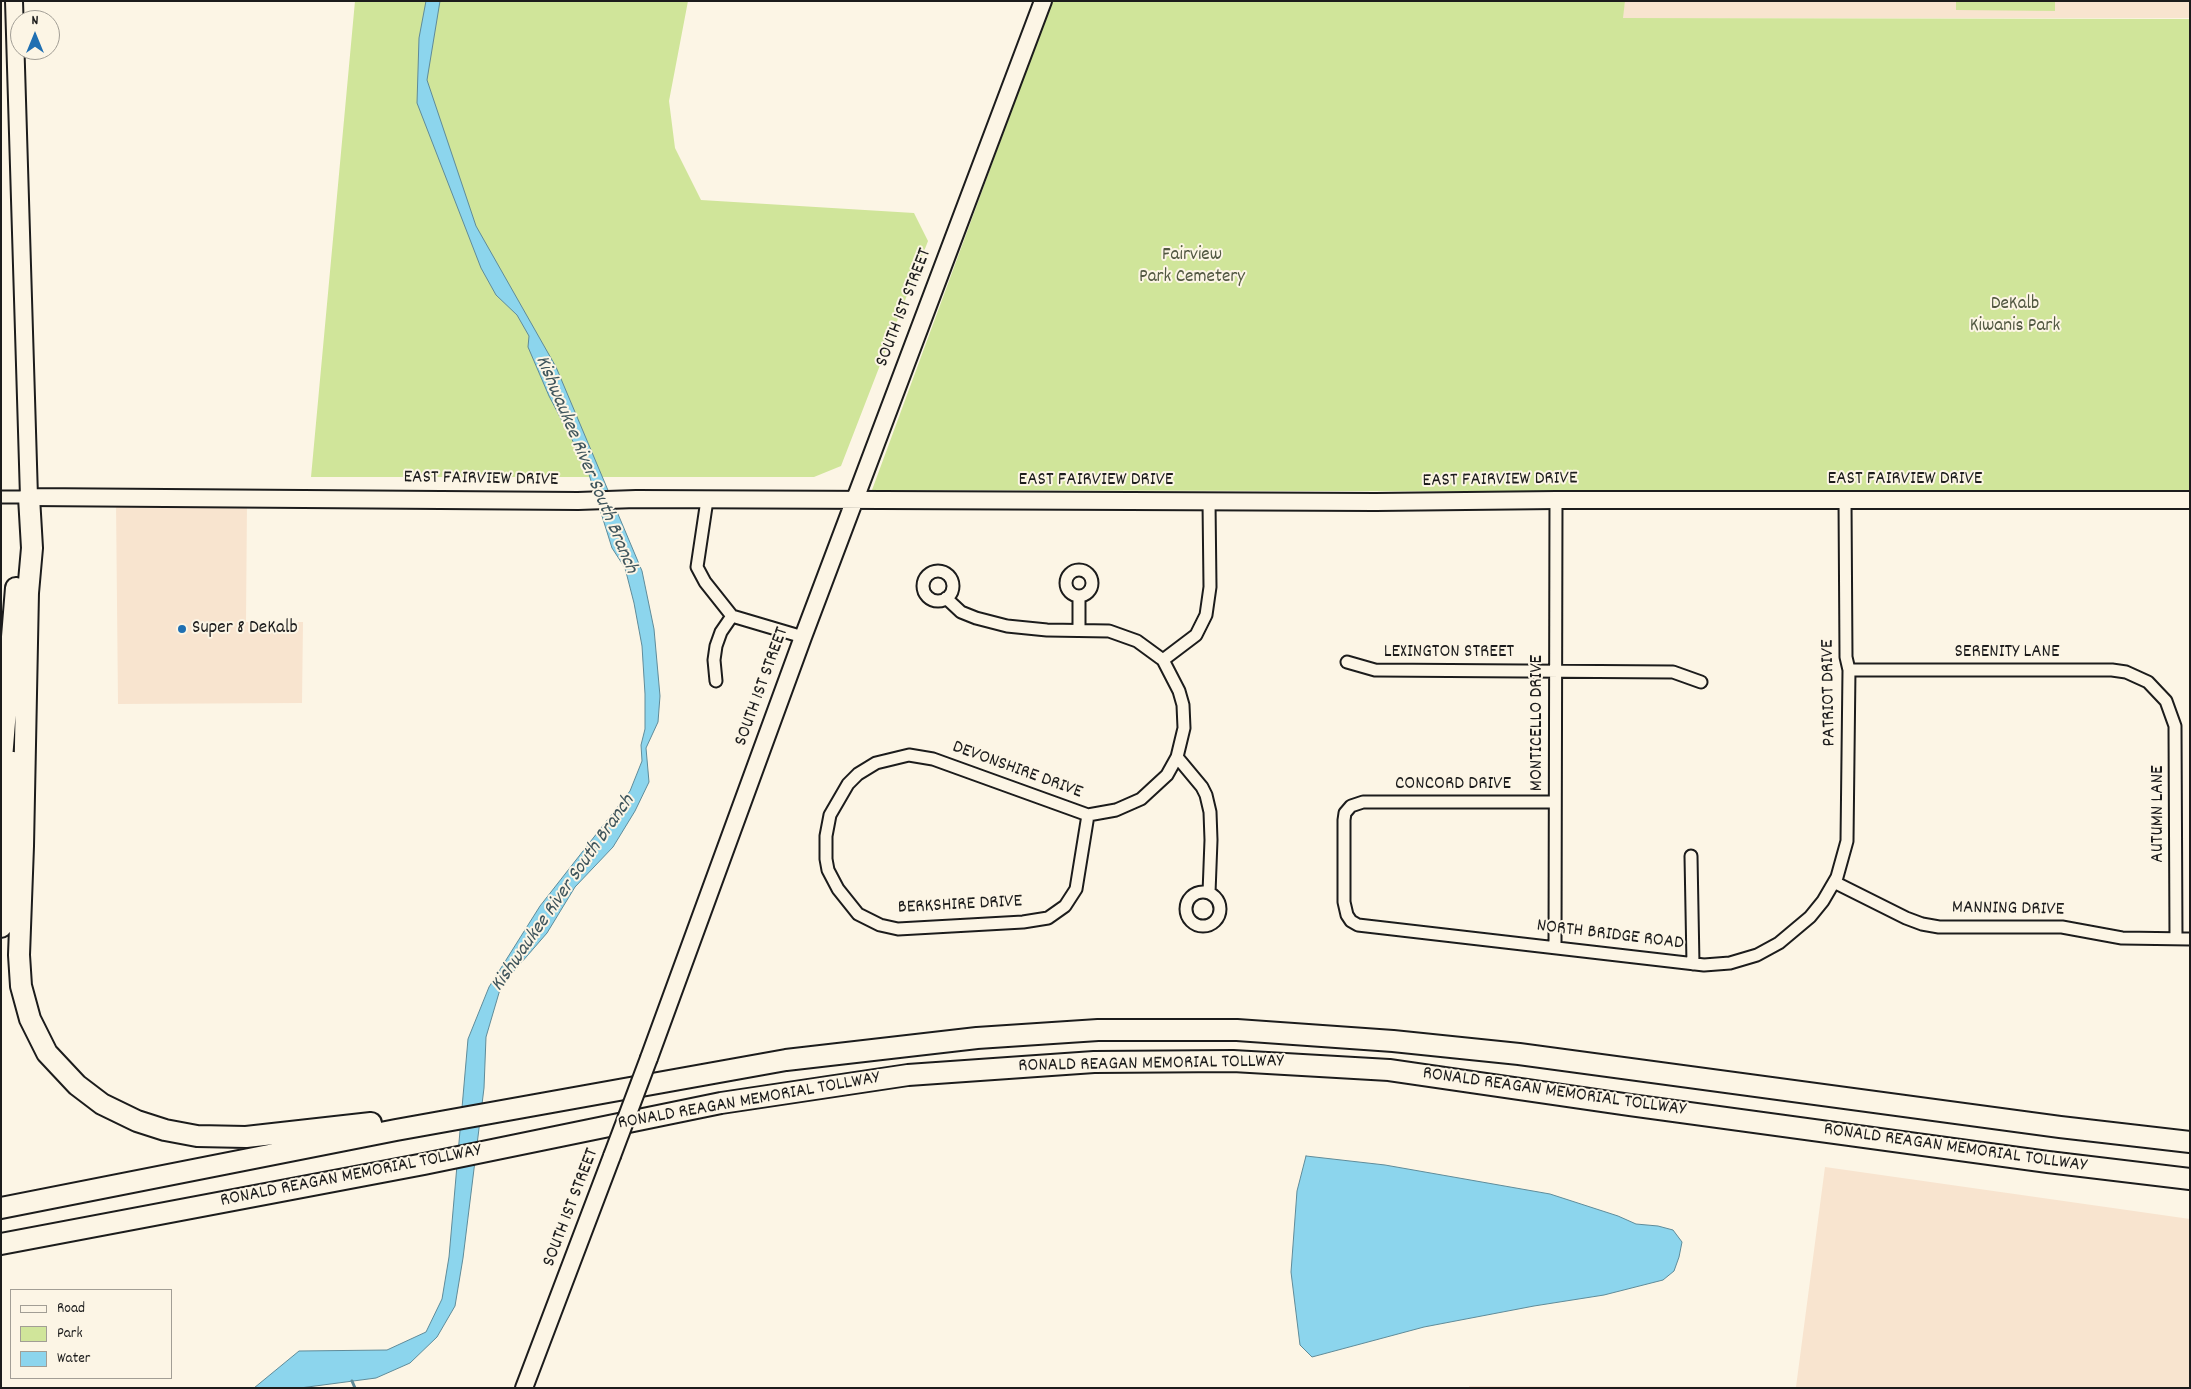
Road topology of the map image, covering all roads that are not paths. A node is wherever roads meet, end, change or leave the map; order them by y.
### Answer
1 (14, 1) edge
2 (1043, 1) edge
3 (1, 497) edge
4 (29, 497) junction
5 (708, 500) junction
6 (856, 500) junction
7 (1556, 500) junction
8 (1845, 500) junction
9 (2190, 500) edge
10 (1210, 502) junction
11 (1079, 596) dead end
12 (21, 597) junction
13 (946, 598) dead end
14 (732, 616) junction
15 (1079, 630) junction
16 (803, 637) junction
17 (1163, 660) junction
18 (1347, 662) dead end
19 (1849, 670) junction
20 (1555, 672) junction
21 (1, 676) edge
22 (716, 681) dead end
23 (1701, 682) dead end
24 (2159, 692) joint
25 (1177, 757) junction
26 (1, 771) edge
27 (839, 797) joint
28 (1555, 802) junction
29 (1088, 815) junction
30 (1691, 856) dead end
31 (1834, 882) junction
32 (1209, 893) dead end
33 (1351, 921) joint
34 (1, 928) edge
35 (2176, 940) junction
36 (2190, 940) edge
37 (1555, 947) junction
38 (1693, 964) junction
39 (440, 1120) junction
40 (2190, 1142) edge
41 (2190, 1179) edge
42 (1, 1208) edge
43 (1, 1244) edge
44 (524, 1388) edge

1 - 4 street
2 - 6 street, SOUTH 1ST STREET
3 - 4 street, EAST FAIRVIEW DRIVE
4 - 5 street, EAST FAIRVIEW DRIVE
4 - 12 highway
5 - 6 street, EAST FAIRVIEW DRIVE
5 - 14 street
6 - 10 street, EAST FAIRVIEW DRIVE
6 - 16 street, SOUTH 1ST STREET
7 - 8 street, EAST FAIRVIEW DRIVE
7 - 10 street, EAST FAIRVIEW DRIVE
7 - 20 street, MONTICELLO DRIVE
8 - 9 street, EAST FAIRVIEW DRIVE
8 - 19 street, PATRIOT DRIVE
10 - 17 street
11 - 15 street
12 - 21 highway
12 - 26 highway
12 - 34 highway
12 - 39 highway
13 - 15 street
14 - 16 street
14 - 22 street
15 - 17 street
16 - 44 street, SOUTH 1ST STREET, bridge
17 - 25 street, DEVONSHIRE DRIVE
18 - 20 street, LEXINGTON STREET
19 - 24 street, SERENITY LANE
19 - 31 street, PATRIOT DRIVE
20 - 23 street, LEXINGTON STREET
20 - 28 street, MONTICELLO DRIVE
24 - 35 street, AUTUMN LANE
25 - 29 street, DEVONSHIRE DRIVE
25 - 32 street
27 - 29 street, DEVONSHIRE DRIVE
27 - 29 street, BERKSHIRE DRIVE
28 - 33 street, CONCORD DRIVE
28 - 37 street, MONTICELLO DRIVE
30 - 38 street
31 - 35 street, MANNING DRIVE
31 - 38 street, NORTH BRIDGE ROAD
33 - 37 street, NORTH BRIDGE ROAD
35 - 36 street, MANNING DRIVE
37 - 38 street, NORTH BRIDGE ROAD
39 - 40 highway, RONALD REAGAN MEMORIAL TOLLWAY
39 - 42 highway, RONALD REAGAN MEMORIAL TOLLWAY
41 - 43 highway, RONALD REAGAN MEMORIAL TOLLWAY

